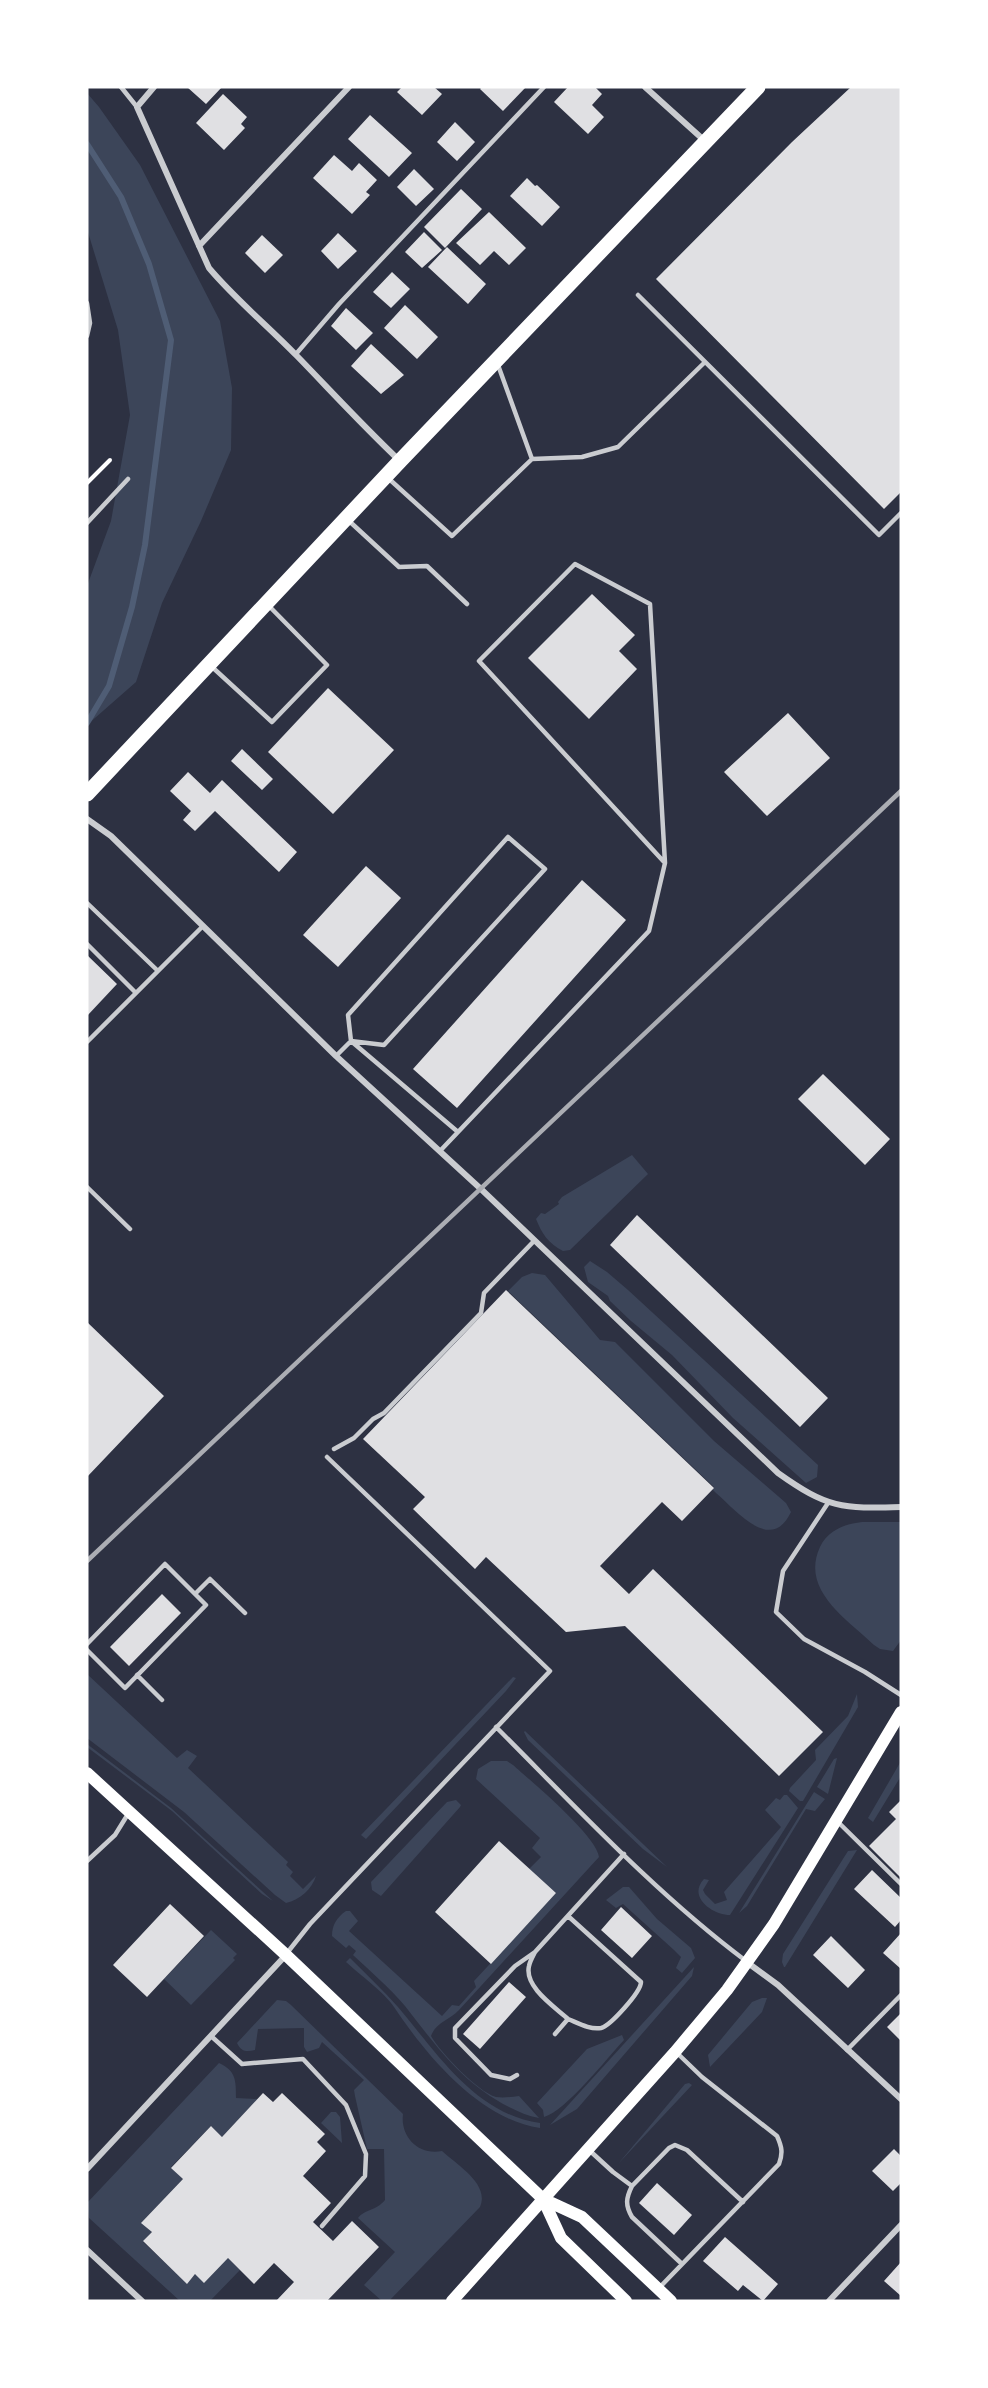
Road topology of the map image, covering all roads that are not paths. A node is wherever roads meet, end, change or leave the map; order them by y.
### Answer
1 (121, 87) edge
2 (154, 87) edge
3 (349, 87) edge
4 (544, 87) edge
5 (645, 87) edge
6 (758, 87) edge
7 (137, 107) junction
8 (706, 142) junction
9 (199, 246) junction
10 (638, 295) dead end
11 (87, 303) edge
12 (87, 336) edge
13 (296, 354) junction
14 (705, 362) junction
15 (497, 363) junction
16 (532, 459) junction
17 (400, 461) junction
18 (386, 476) junction
19 (128, 479) dead end
20 (901, 513) edge
21 (346, 518) junction
22 (87, 523) edge
23 (266, 603) junction
24 (467, 604) dead end
25 (209, 664) junction
26 (87, 794) edge
27 (87, 819) edge
28 (665, 863) junction
29 (87, 903) edge
30 (203, 926) junction
31 (87, 944) edge
32 (158, 971) junction
33 (136, 993) junction
34 (351, 1041) junction
35 (87, 1042) edge
36 (336, 1056) junction
37 (458, 1132) junction
38 (440, 1151) junction
39 (87, 1187) edge
40 (130, 1229) dead end
41 (534, 1241) junction
42 (334, 1449) dead end
43 (327, 1457) dead end
44 (828, 1503) junction
45 (901, 1508) edge
46 (195, 1594) junction
47 (245, 1613) dead end
48 (87, 1644) edge
49 (87, 1650) edge
50 (138, 1676) junction
51 (901, 1695) edge
52 (162, 1700) dead end
53 (901, 1712) edge
54 (496, 1727) junction
55 (87, 1773) edge
56 (130, 1812) junction
57 (835, 1820) junction
58 (624, 1854) junction
59 (87, 1861) edge
60 (901, 1884) edge
61 (568, 1916) junction
62 (535, 1952) junction
63 (286, 1955) junction
64 (748, 1963) junction
65 (901, 1995) edge
66 (568, 2019) junction
67 (555, 2034) dead end
68 (211, 2036) junction
69 (847, 2050) junction
70 (675, 2052) junction
71 (517, 2075) dead end
72 (901, 2099) edge
73 (587, 2148) junction
74 (87, 2169) edge
75 (633, 2186) junction
76 (543, 2199) junction
77 (743, 2202) junction
78 (901, 2225) edge
79 (322, 2226) dead end
80 (87, 2250) edge
81 (682, 2264) junction
82 (657, 2290) junction
83 (142, 2301) edge
84 (452, 2301) edge
85 (626, 2301) edge
86 (671, 2301) edge
87 (829, 2301) edge

1 - 7 lane
2 - 7 street
3 - 9 street
4 - 13 lane
5 - 8 street
6 - 8 main road
7 - 9 street
8 - 15 main road
9 - 13 street
10 - 14 lane
11 - 12 lane
13 - 17 street
14 - 16 lane
14 - 20 lane
15 - 16 lane
15 - 17 main road
16 - 18 lane
17 - 18 main road
18 - 21 main road
19 - 22 lane
21 - 23 main road
21 - 24 lane
23 - 25 main road
23 - 25 lane
25 - 26 main road
27 - 30 street
28 - 28 lane
28 - 37 lane
29 - 32 lane
30 - 32 lane
30 - 36 street
31 - 33 lane
32 - 33 lane
33 - 35 lane
34 - 34 lane
34 - 36 lane
34 - 37 lane
36 - 38 street
37 - 38 lane
38 - 41 street
39 - 40 lane
41 - 42 lane
41 - 44 street
43 - 54 lane
44 - 45 street
44 - 51 lane
46 - 47 lane
46 - 48 lane
46 - 50 lane
49 - 50 lane
50 - 52 lane
53 - 57 main road
54 - 58 lane
54 - 63 lane
55 - 56 main road
56 - 59 lane
56 - 63 main road
57 - 60 lane
57 - 64 main road
58 - 61 lane
58 - 64 lane
61 - 62 lane
61 - 66 lane
62 - 66 lane
62 - 71 lane
63 - 68 street
63 - 76 main road
64 - 69 street
64 - 70 main road
65 - 69 lane
66 - 67 lane
68 - 74 street
68 - 79 lane
69 - 72 street
70 - 73 main road
70 - 77 lane
73 - 75 lane
73 - 76 main road
75 - 77 lane
75 - 81 lane
76 - 82 main road
76 - 84 main road
76 - 85 main road
77 - 81 lane
78 - 87 street
80 - 83 street
81 - 82 lane
82 - 86 main road

